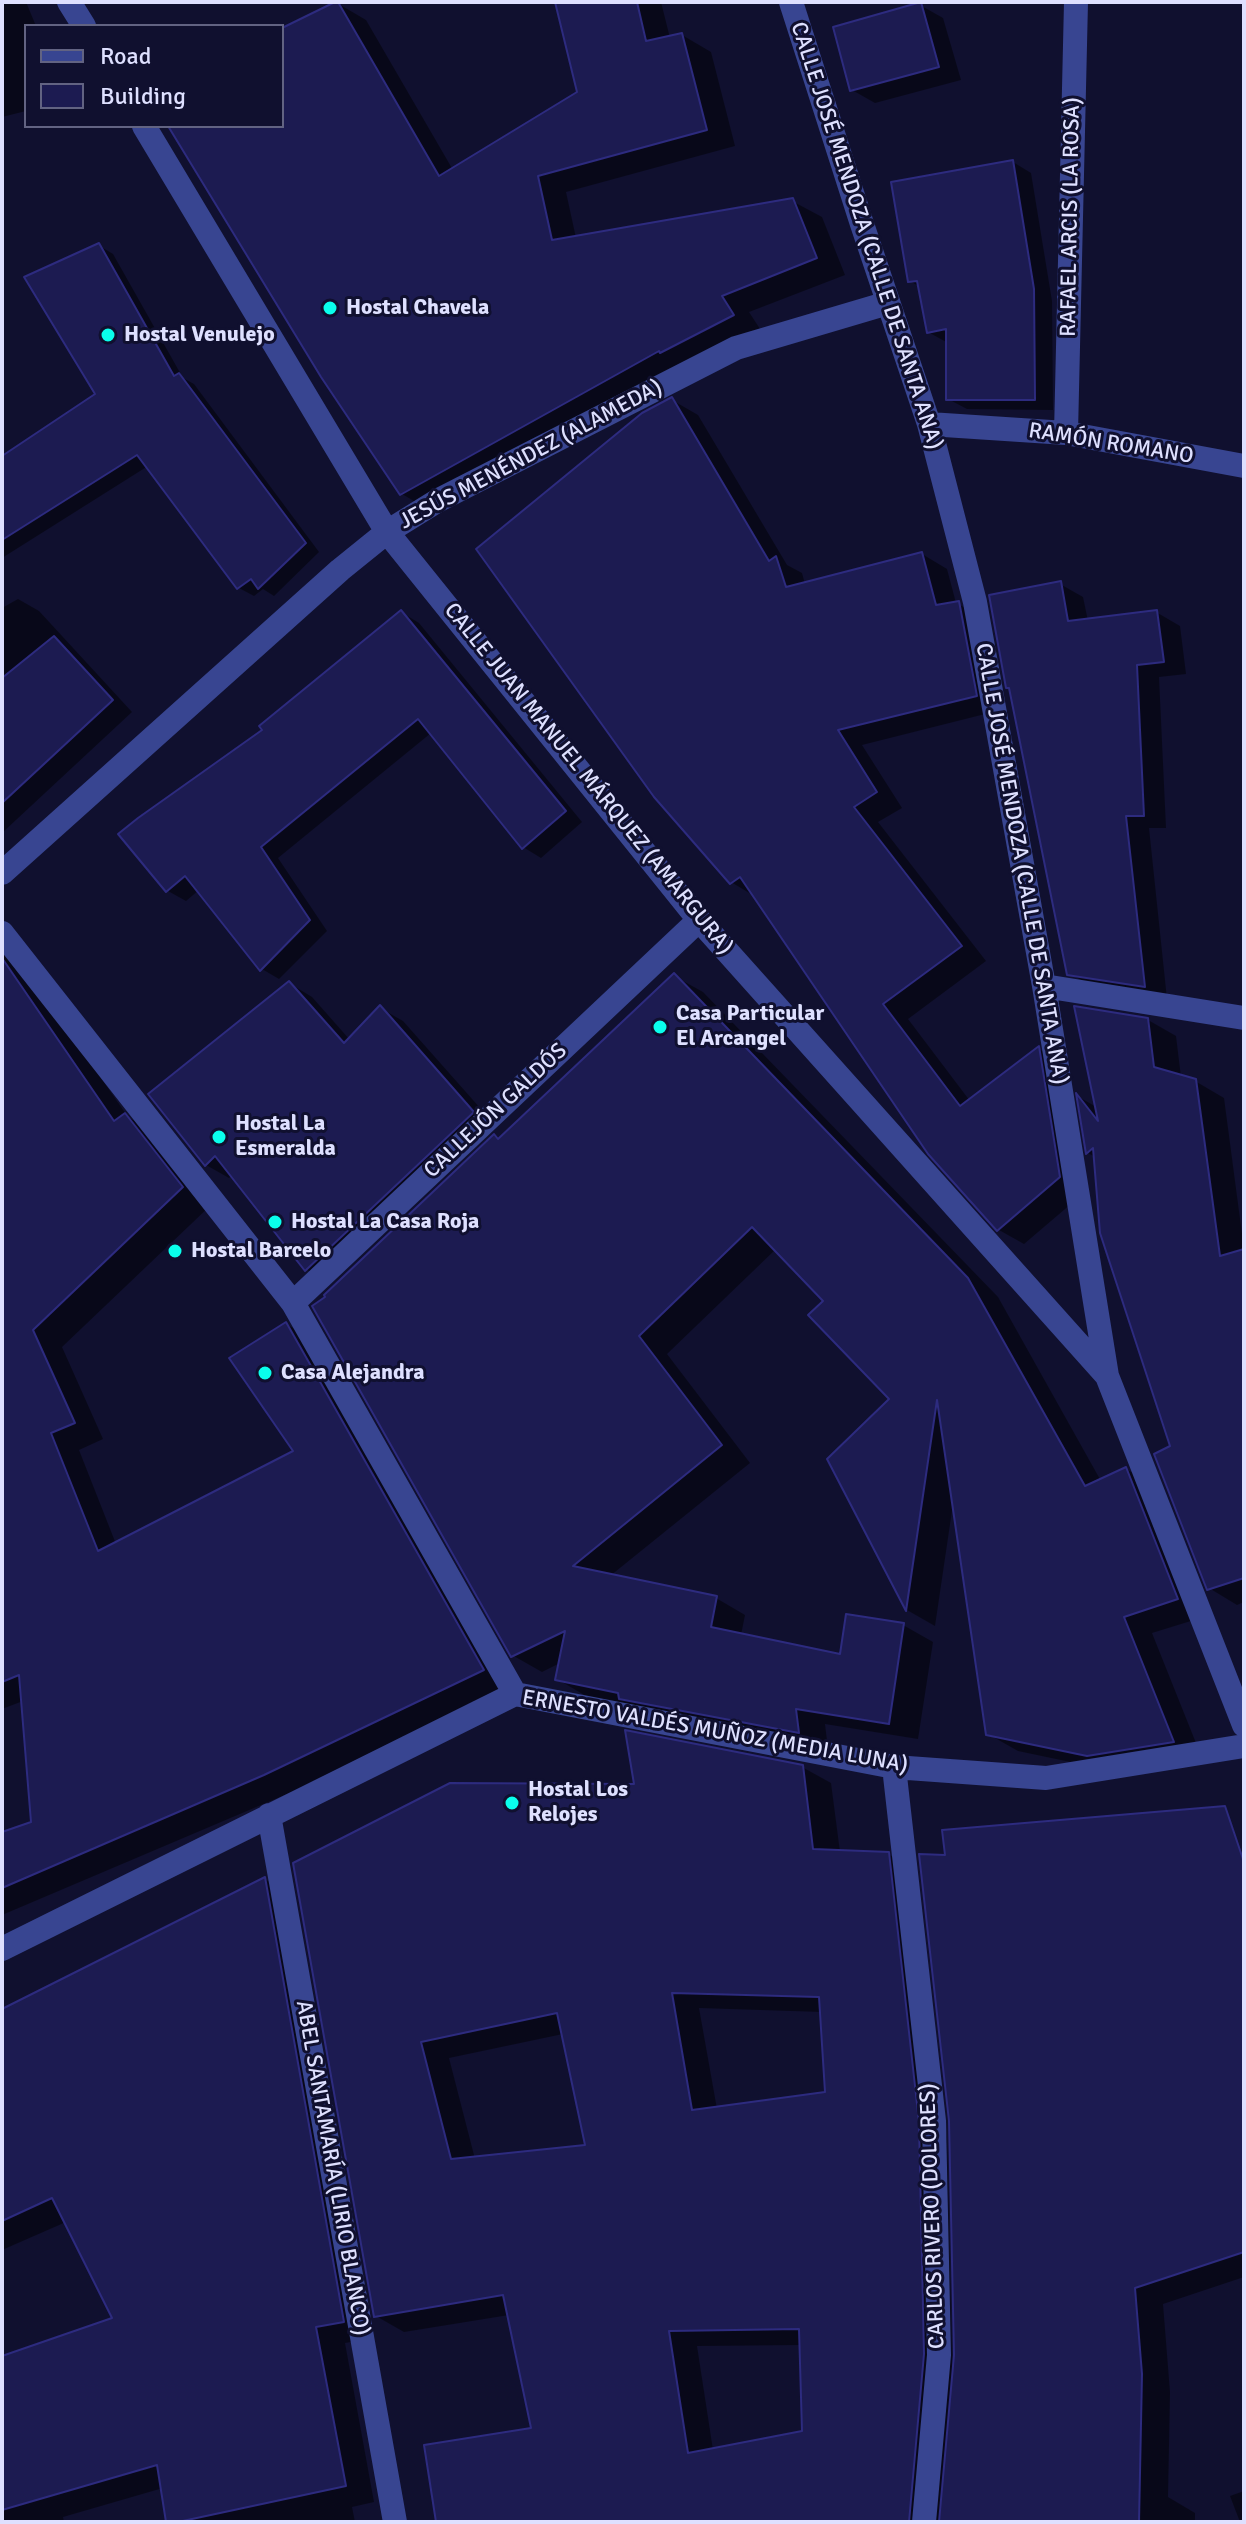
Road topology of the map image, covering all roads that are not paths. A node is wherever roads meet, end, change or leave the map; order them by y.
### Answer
1 (69, 2) edge
2 (791, 2) edge
3 (1076, 2) edge
4 (83, 24) edge
5 (145, 128) edge
6 (888, 303) junction
7 (929, 424) junction
8 (1066, 433) junction
9 (1244, 466) edge
10 (387, 532) junction
11 (2, 873) edge
12 (699, 920) junction
13 (2, 933) edge
14 (1044, 986) junction
15 (1244, 1018) edge
16 (293, 1303) junction
17 (1107, 1376) junction
18 (515, 1694) junction
19 (1244, 1725) edge
20 (1244, 1746) edge
21 (894, 1767) junction
22 (269, 1815) junction
23 (2, 1949) edge
24 (395, 2522) edge
25 (924, 2522) edge

1 - 4 street
2 - 6 street, CALLE JOSÉ MENDOZA (CALLE DE SANTA ANA)
3 - 8 street, RAFAEL ARCIS (LA ROSA)
5 - 10 street, CALLE JUAN MANUEL MÁRQUEZ (AMARGURA)
6 - 7 street, CALLE JOSÉ MENDOZA (CALLE DE SANTA ANA)
6 - 10 street, JESÚS MENÉNDEZ (ALAMEDA)
7 - 8 street, RAMÓN ROMANO
7 - 14 street, CALLE JOSÉ MENDOZA (CALLE DE SANTA ANA)
8 - 9 street, RAMÓN ROMANO
10 - 11 street, JESÚS MENÉNDEZ (ALAMEDA)
10 - 12 street, CALLE JUAN MANUEL MÁRQUEZ (AMARGURA)
12 - 16 street, CALLEJÓN GALDÓS
12 - 17 street, CALLE JUAN MANUEL MÁRQUEZ (AMARGURA)
13 - 16 street
14 - 15 street
14 - 17 street, CALLE JOSÉ MENDOZA (CALLE DE SANTA ANA)
16 - 18 street
17 - 19 street, CALLE JOSÉ MENDOZA (CALLE DE SANTA ANA)
18 - 21 street, ERNESTO VALDÉS MUÑOZ (MEDIA LUNA)
18 - 22 street, ERNESTO VALDÉS MUÑOZ (MEDIA LUNA)
20 - 21 street, ERNESTO VALDÉS MUÑOZ (MEDIA LUNA)
21 - 25 street, CARLOS RIVERO (DOLORES)
22 - 23 street, ERNESTO VALDÉS MUÑOZ (MEDIA LUNA)
22 - 24 street, ABEL SANTAMARÍA (LIRIO BLANCO)

